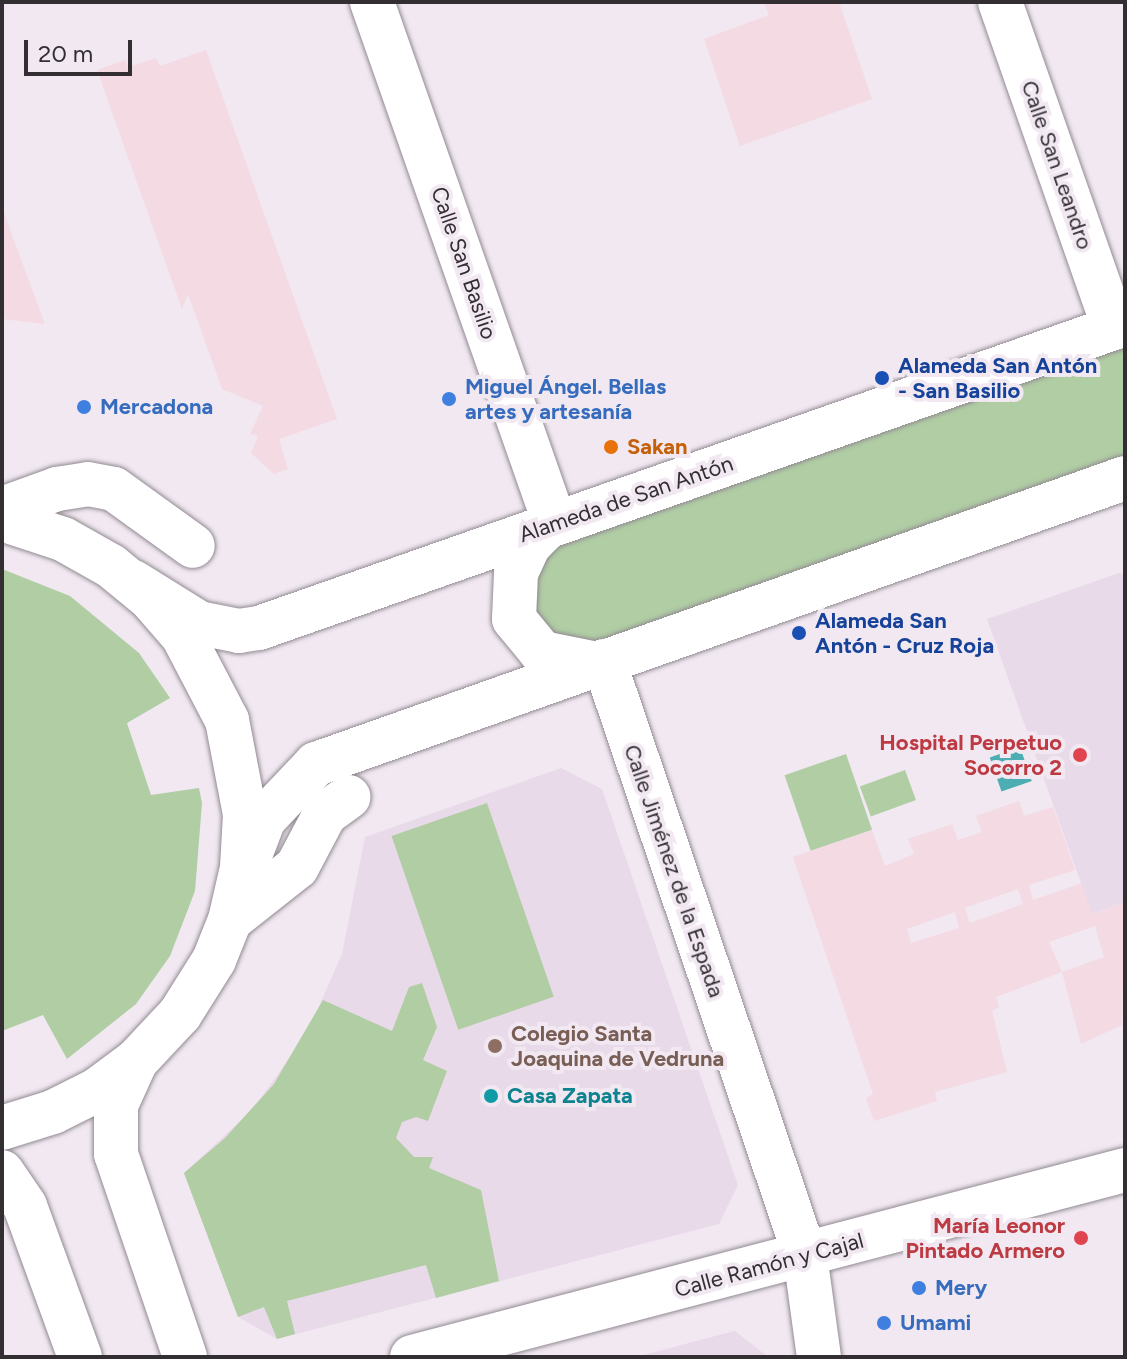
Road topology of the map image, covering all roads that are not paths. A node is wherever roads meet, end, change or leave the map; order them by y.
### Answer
1 (372, 2) edge
2 (1000, 2) edge
3 (1119, 326) edge
4 (1125, 478) edge
5 (2, 509) edge
6 (2, 519) edge
7 (551, 526) junction
8 (193, 546) dead end
9 (133, 582) junction
10 (600, 662) junction
11 (348, 797) dead end
12 (234, 902) junction
13 (136, 1061) junction
14 (2, 1128) edge
15 (1125, 1170) edge
16 (2, 1172) edge
17 (805, 1255) junction
18 (80, 1357) edge
19 (185, 1357) edge
20 (412, 1357) edge
21 (819, 1357) edge

1 - 7 main road, Calle San Basilio
2 - 3 main road, Calle San Leandro
3 - 7 main road, Alameda de San Antón
4 - 10 main road
5 - 8 main road
6 - 9 main road
7 - 9 main road, Alameda de San Antón
7 - 10 main road
9 - 12 main road
10 - 12 main road
10 - 17 main road, Calle Jiménez de la Espada
11 - 12 main road
12 - 13 main road
13 - 14 main road
13 - 19 main road
15 - 17 main road, Calle Ramón y Cajal
16 - 18 main road
17 - 20 main road, Calle Ramón y Cajal
17 - 21 main road, Calle Jiménez de la Espada

